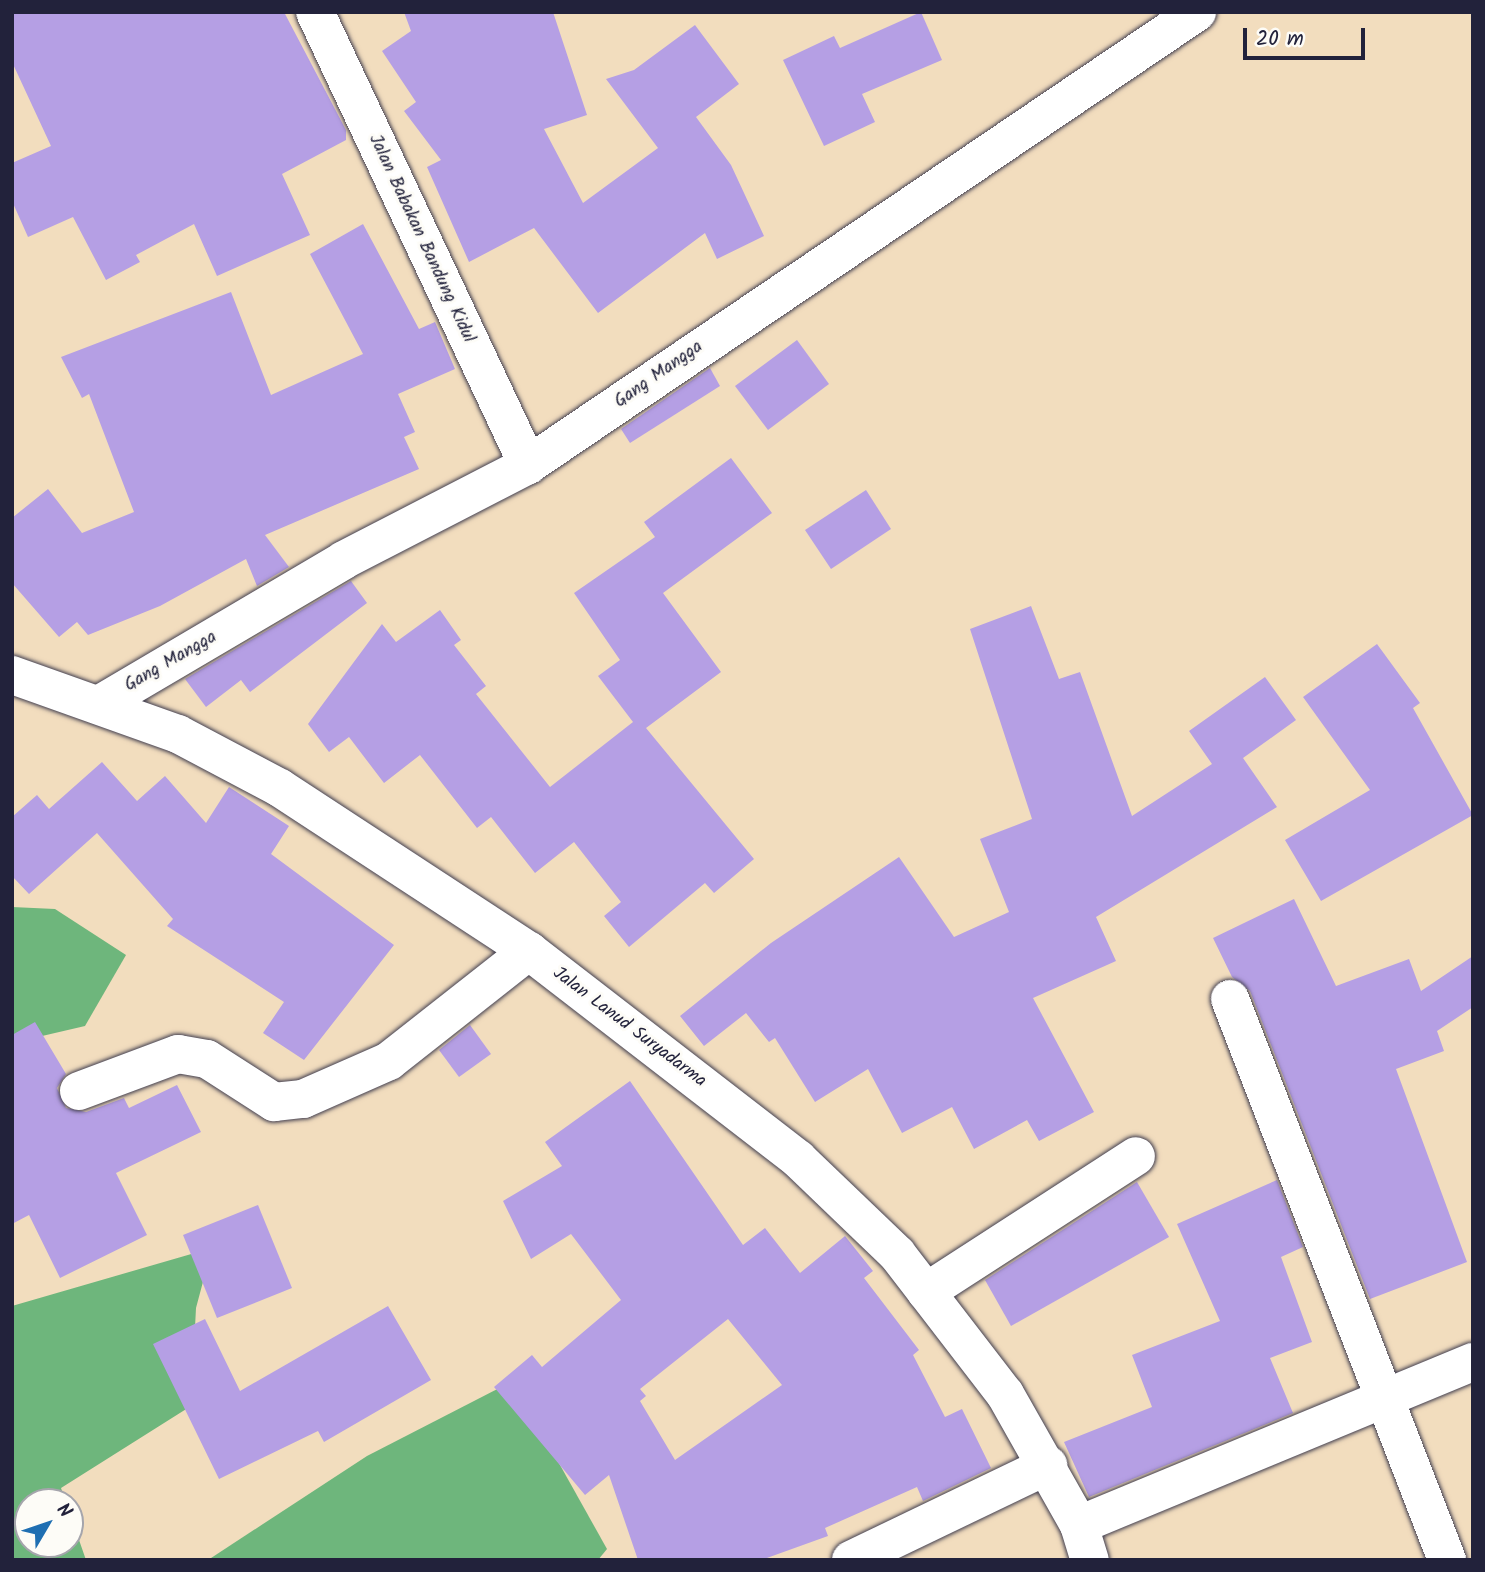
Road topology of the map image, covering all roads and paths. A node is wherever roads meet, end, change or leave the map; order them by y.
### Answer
1 (315, 12) edge
2 (1197, 12) edge
3 (528, 465) junction
4 (12, 675) edge
5 (100, 704) junction
6 (529, 951) junction
7 (1230, 999) dead end
8 (79, 1091) dead end
9 (1136, 1156) dead end
10 (926, 1292) junction
11 (1473, 1362) edge
12 (1384, 1403) junction
13 (1048, 1465) junction
14 (1085, 1542) edge
15 (851, 1560) edge
16 (1447, 1560) edge

1 - 3 street, Jalan Babakan Bandung Kidul
2 - 3 street, Gang Mangga
3 - 5 street, Gang Mangga
4 - 5 street, Jalan Lanud Suryadarma
5 - 6 street, Jalan Lanud Suryadarma
6 - 8 street
6 - 10 street, Jalan Lanud Suryadarma
7 - 12 street
9 - 10 street
10 - 13 street, Jalan Lanud Suryadarma
11 - 12 street
12 - 14 street
12 - 16 street
13 - 14 street, Jalan Lanud Suryadarma
13 - 15 street

